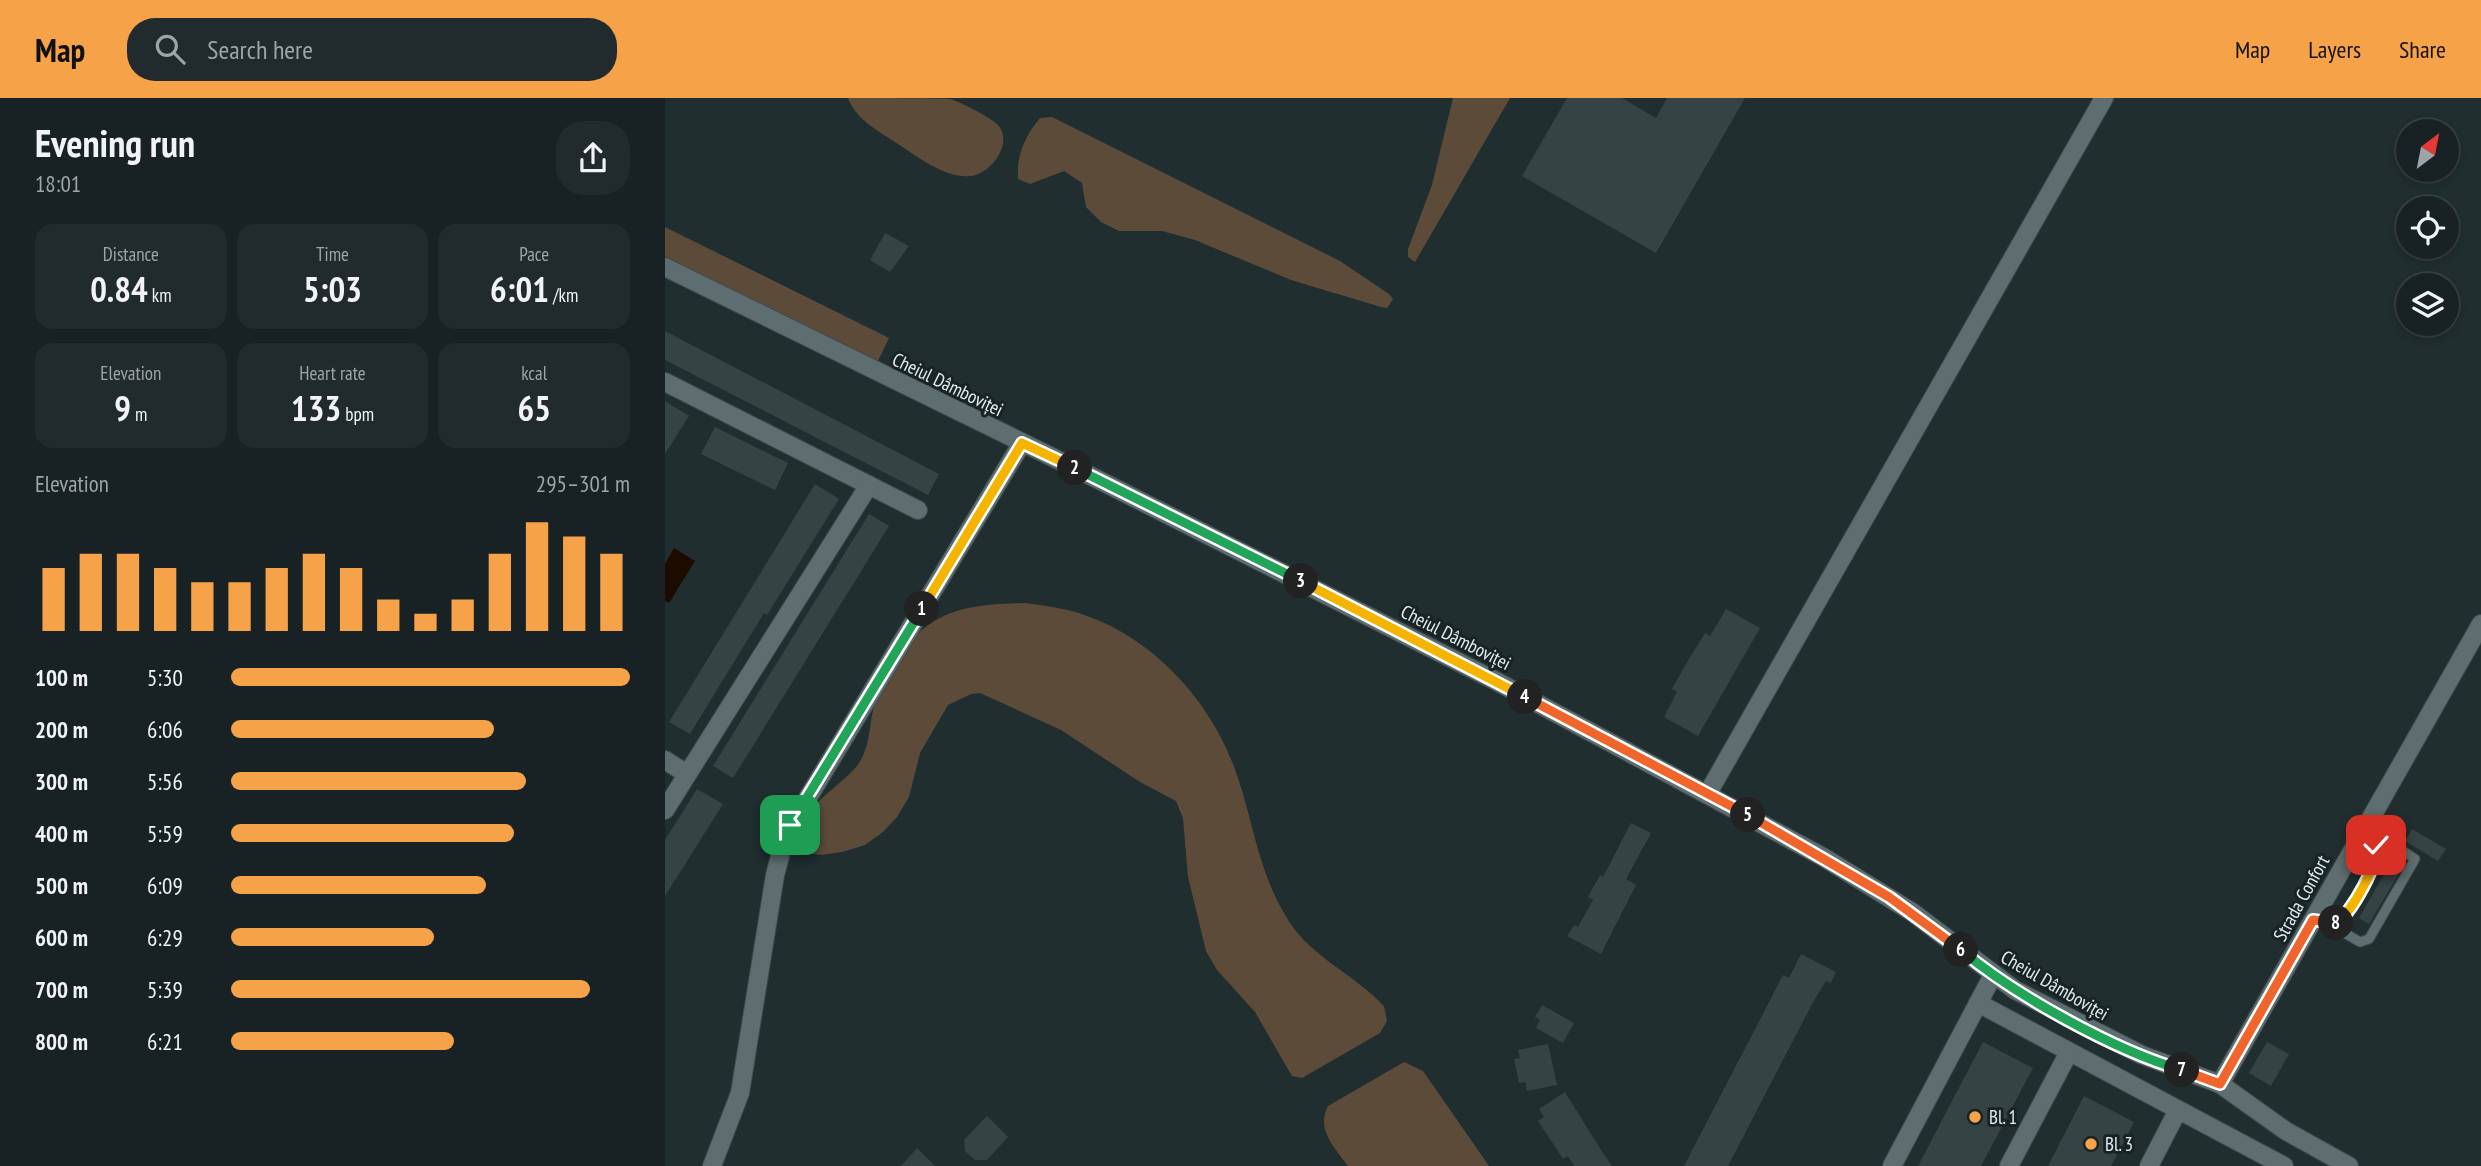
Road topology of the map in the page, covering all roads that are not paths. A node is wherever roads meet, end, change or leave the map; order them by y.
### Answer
1 (2104, 98) edge
2 (665, 267) edge
3 (665, 382) edge
4 (1022, 443) junction
5 (869, 485) junction
6 (918, 510) dead end
7 (2481, 624) edge
8 (665, 760) edge
9 (687, 774) junction
10 (1708, 793) junction
11 (665, 810) edge
12 (2370, 833) junction
13 (2321, 922) junction
14 (1993, 975) junction
15 (1978, 1003) junction
16 (2069, 1052) junction
17 (2220, 1084) junction
18 (2178, 1110) junction
19 (2279, 1165) edge
20 (712, 1166) edge
21 (1892, 1166) edge
22 (2009, 1166) edge
23 (2149, 1166) edge
24 (2349, 1166) edge

1 - 10 street
2 - 4 street, Cheiul Dâmboviței
3 - 5 street
4 - 10 street, Cheiul Dâmboviței
4 - 20 street
5 - 6 street
5 - 9 street
7 - 12 street, Strada Confort
8 - 9 street
9 - 11 street
10 - 14 street, Cheiul Dâmboviței
12 - 13 street, Strada Confort
12 - 13 lane
12 - 13 lane
13 - 17 street, Strada Confort
14 - 15 street
14 - 17 street, Cheiul Dâmboviței
15 - 16 street
15 - 21 street
16 - 18 street
16 - 22 street
17 - 24 street, Cheiul Dâmboviței
18 - 19 street
18 - 23 street

